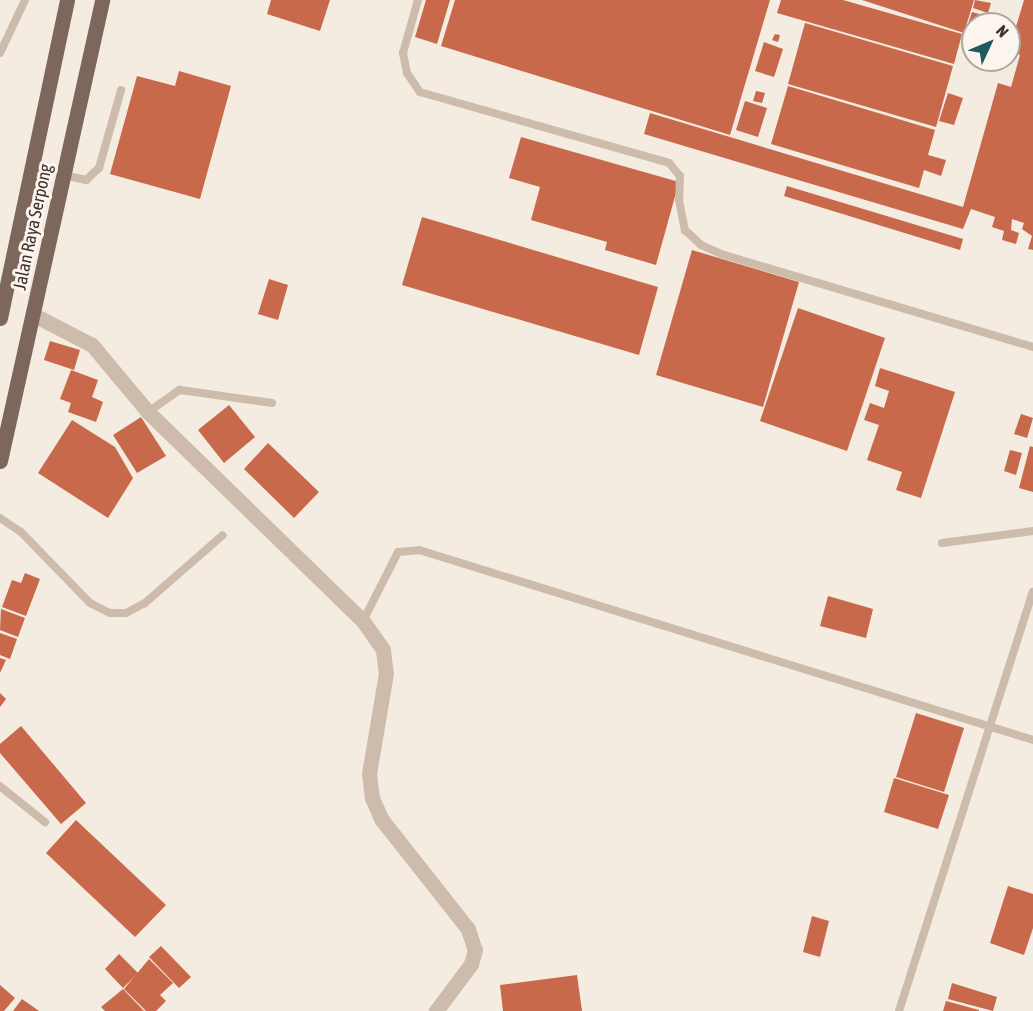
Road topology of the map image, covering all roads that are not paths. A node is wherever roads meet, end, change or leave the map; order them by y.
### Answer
1 (25, 0) edge
2 (67, 0) edge
3 (102, 0) edge
4 (418, 0) edge
5 (0, 53) edge
6 (121, 90) dead end
7 (63, 175) junction
8 (34, 315) junction
9 (0, 318) edge
10 (1033, 347) edge
11 (272, 403) dead end
12 (148, 412) junction
13 (0, 460) edge
14 (0, 518) edge
15 (1033, 531) edge
16 (223, 535) dead end
17 (942, 543) dead end
18 (1033, 592) edge
19 (363, 621) junction
20 (990, 728) junction
21 (1033, 740) edge
22 (0, 786) edge
23 (45, 822) dead end
24 (436, 1011) edge
25 (899, 1011) edge

1 - 5 lane
2 - 9 main road
3 - 7 main road, Jalan Raya Serpong
4 - 10 lane
6 - 7 lane
7 - 8 main road, Jalan Raya Serpong
8 - 12 street
8 - 13 main road, Jalan Raya Serpong
11 - 12 lane
12 - 19 street
14 - 16 lane
15 - 17 lane
18 - 20 lane
19 - 20 lane
19 - 24 street
20 - 21 lane
20 - 25 lane
22 - 23 lane

